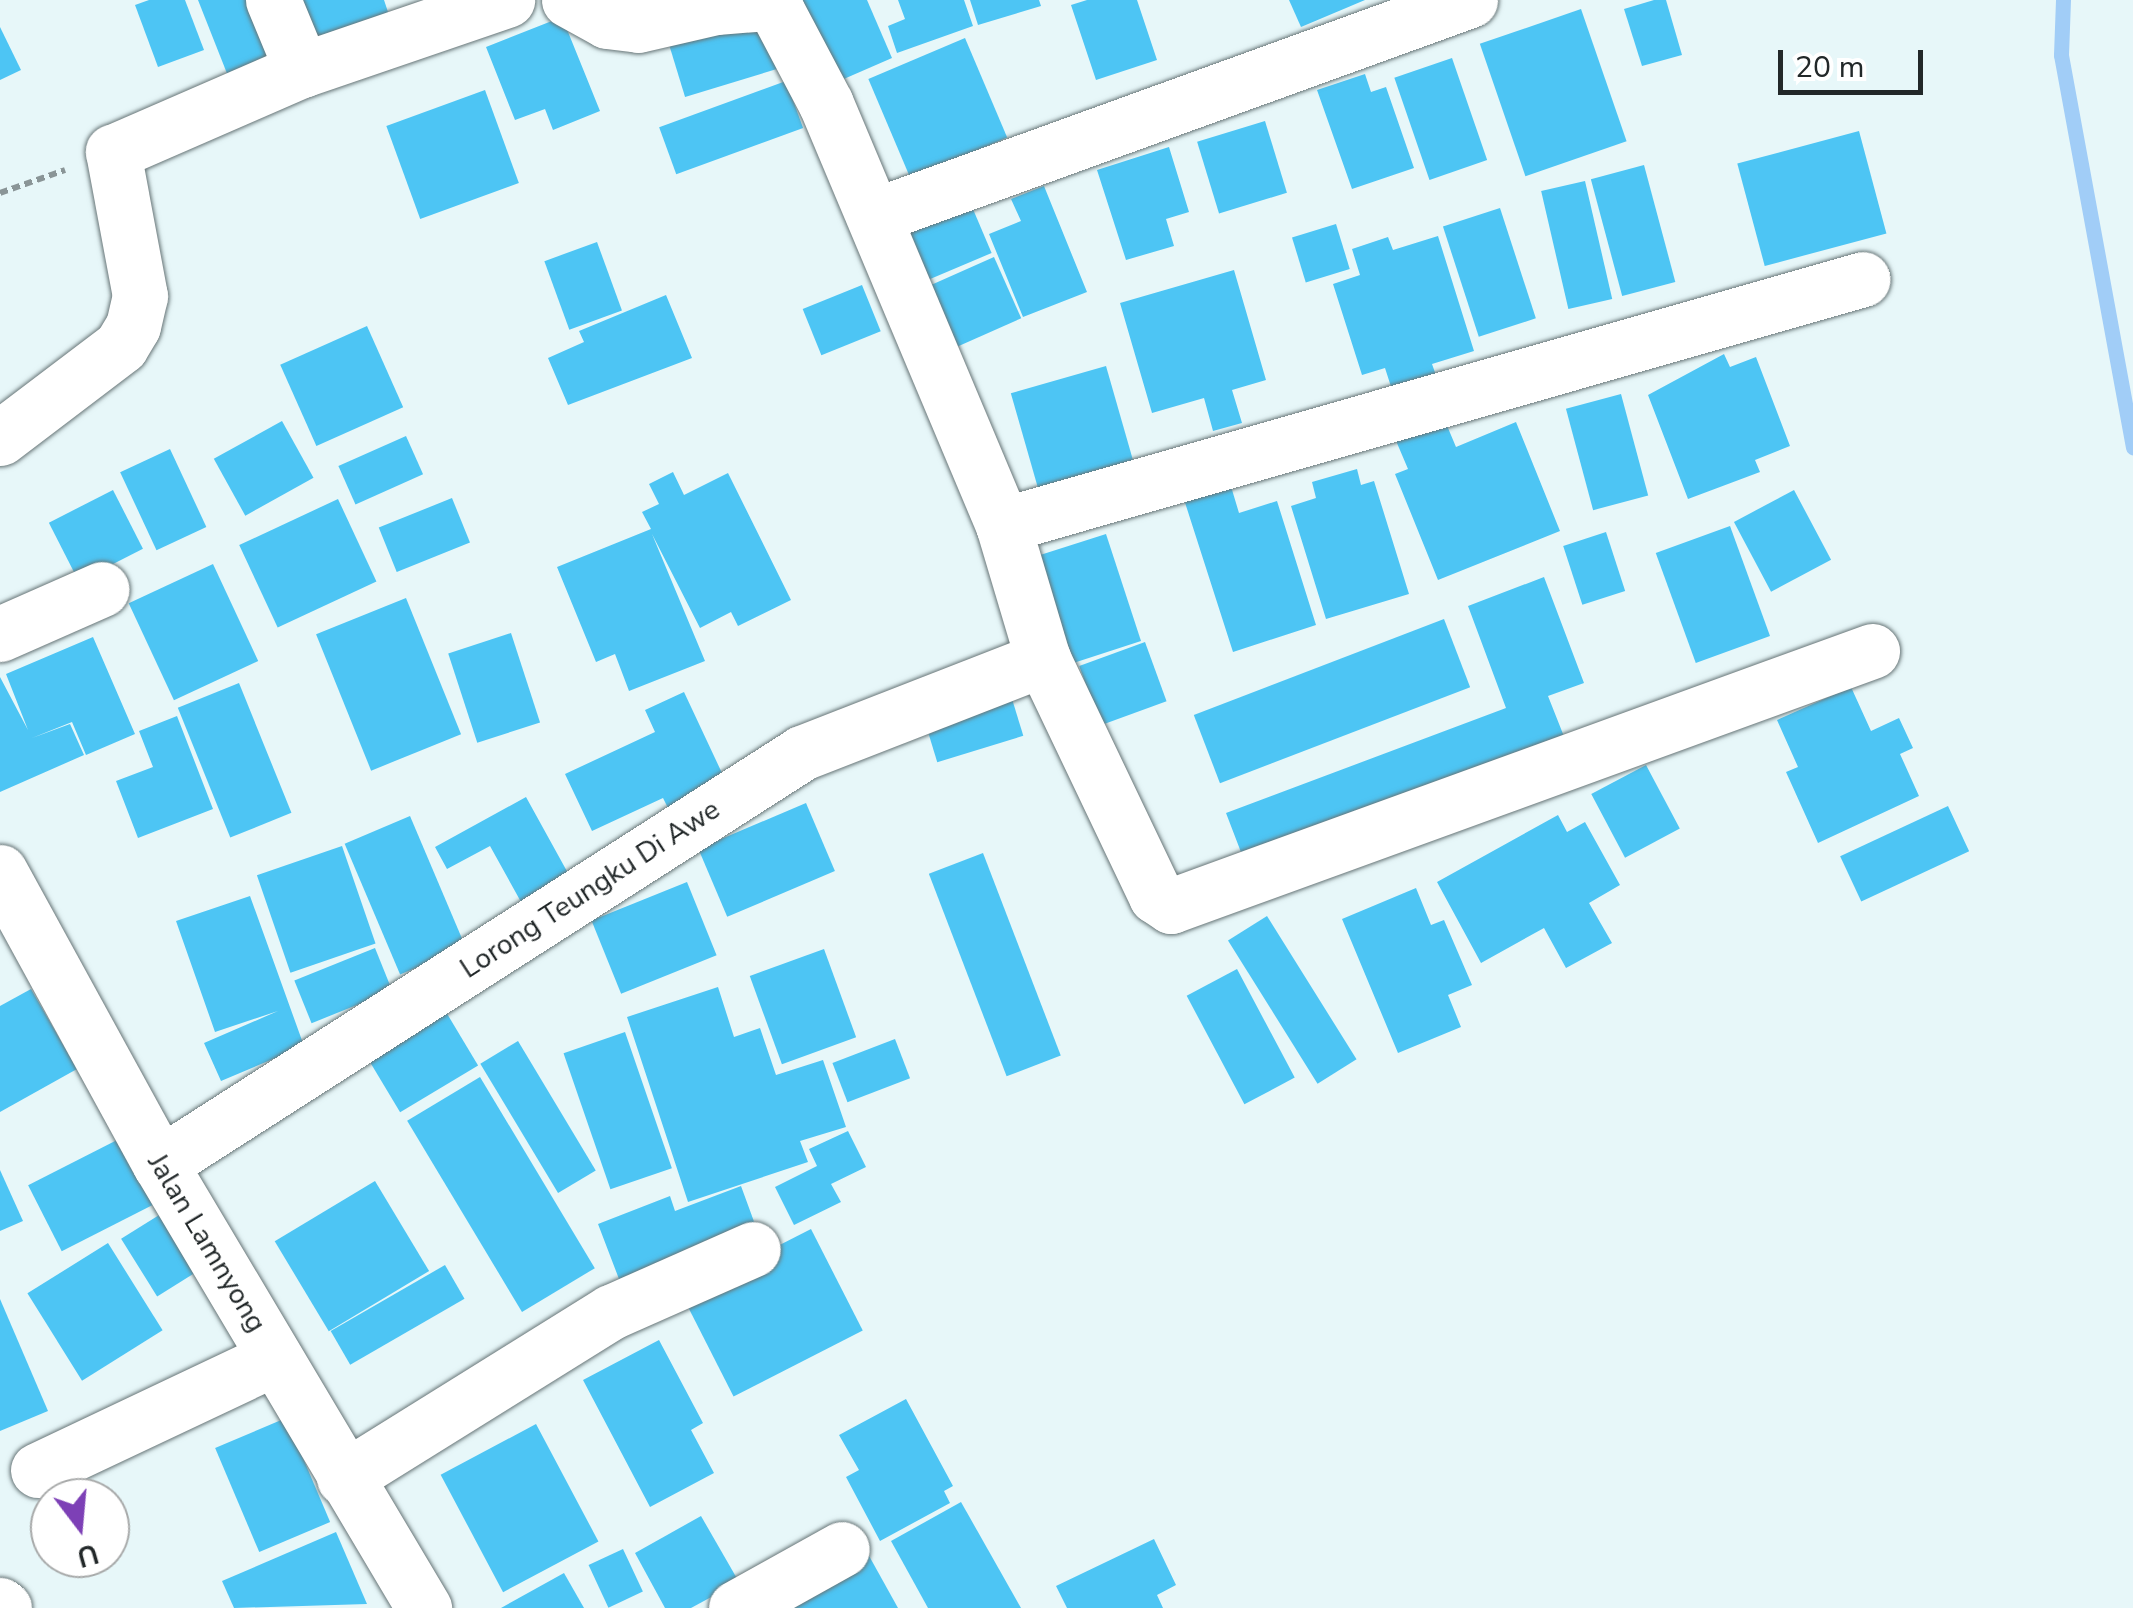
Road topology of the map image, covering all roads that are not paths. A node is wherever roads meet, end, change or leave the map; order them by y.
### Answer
1 (273, 0) edge
2 (507, 0) edge
3 (569, 0) edge
4 (1470, 0) edge
5 (767, 2) edge
6 (302, 70) junction
7 (874, 216) junction
8 (1863, 279) dead end
9 (0, 438) edge
10 (1003, 526) junction
11 (102, 589) dead end
12 (0, 634) edge
13 (1872, 650) dead end
14 (1043, 659) junction
15 (0, 872) edge
16 (14, 936) edge
17 (160, 1164) junction
18 (753, 1249) dead end
19 (275, 1358) junction
20 (38, 1470) dead end
21 (344, 1478) junction
22 (842, 1548) dead end
23 (424, 1608) edge
24 (736, 1608) edge

1 - 6 street
2 - 6 street
3 - 5 street
4 - 7 street
5 - 7 street
6 - 9 street
7 - 10 street
8 - 10 street
10 - 14 street
11 - 12 street
13 - 14 street
14 - 17 street, Lorong Teungku Di Awe
15 - 16 street, Jalan Lamnyong
16 - 17 street, Jalan Lamnyong
17 - 19 street, Jalan Lamnyong
18 - 21 street
19 - 20 street
19 - 21 street, Jalan Lamnyong
21 - 23 street, Jalan Lamnyong
22 - 24 street

